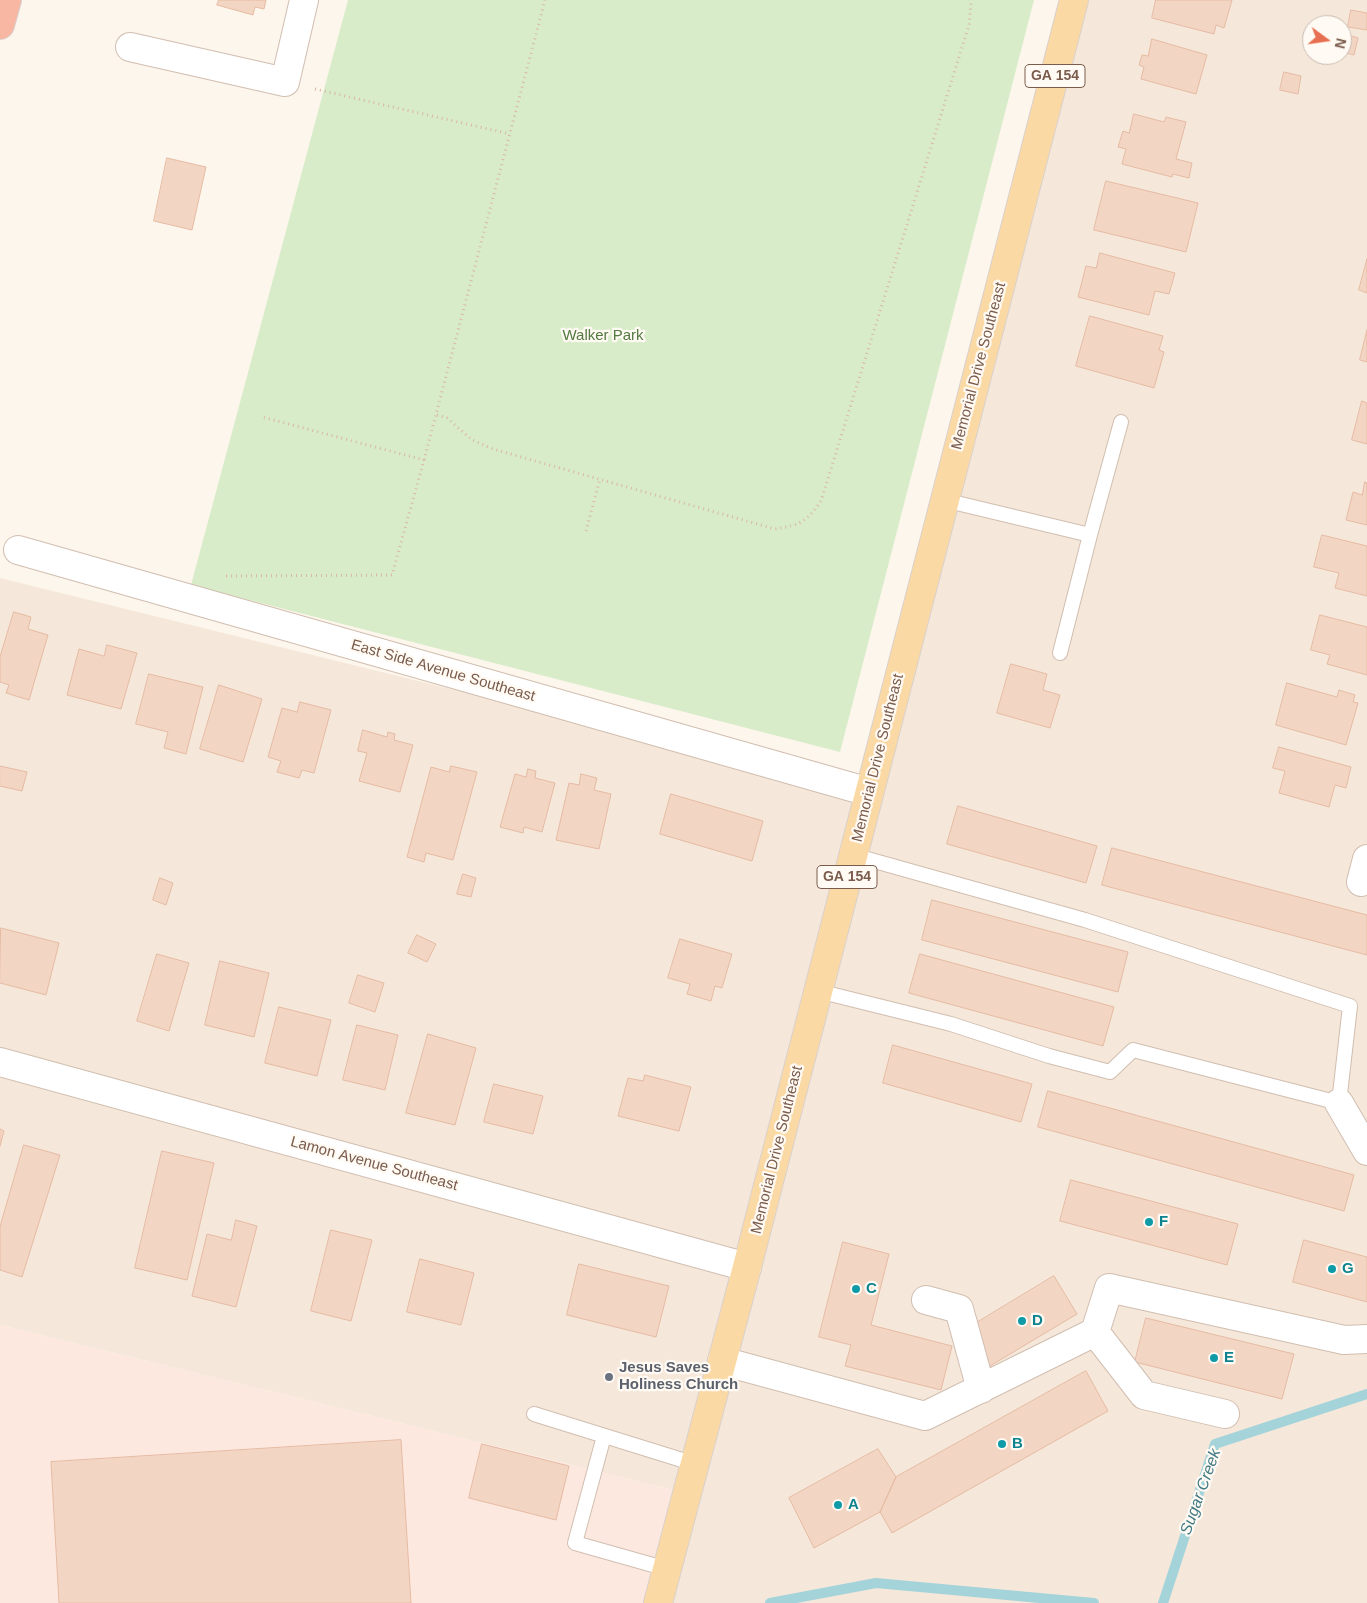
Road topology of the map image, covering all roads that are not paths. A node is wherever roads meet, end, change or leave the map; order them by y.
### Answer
1 (7, 0) edge
2 (304, 0) edge
3 (1074, 0) edge
4 (0, 26) edge
5 (130, 46) dead end
6 (1121, 422) dead end
7 (944, 500) junction
8 (1090, 535) junction
9 (18, 550) dead end
10 (1060, 653) dead end
11 (869, 792) junction
12 (853, 855) junction
13 (818, 991) junction
14 (0, 1062) edge
15 (1339, 1103) junction
16 (1367, 1151) edge
17 (747, 1266) junction
18 (926, 1300) dead end
19 (1094, 1332) junction
20 (1367, 1340) edge
21 (722, 1361) junction
22 (981, 1388) junction
23 (534, 1414) dead end
24 (1225, 1414) dead end
25 (604, 1436) junction
26 (695, 1464) junction
27 (667, 1569) junction
28 (658, 1603) edge

1 - 4 highway
2 - 5 street
3 - 7 main road, Memorial Drive Southeast / GA 154
6 - 8 lane
7 - 8 lane
7 - 11 main road, Memorial Drive Southeast / GA 154
8 - 10 lane
9 - 11 street, East Side Avenue Southeast
11 - 12 main road, Memorial Drive Southeast / GA 154
12 - 13 main road, Memorial Drive Southeast / GA 154
12 - 15 lane
13 - 15 lane
13 - 17 main road, Memorial Drive Southeast / GA 154
14 - 17 street, Lamon Avenue Southeast
15 - 16 street
17 - 21 main road, Memorial Drive Southeast / GA 154
18 - 22 street
19 - 20 street
19 - 22 street
19 - 24 street
21 - 22 street
21 - 26 main road, Memorial Drive Southeast / GA 154
23 - 25 lane
25 - 26 lane
25 - 27 lane
26 - 27 main road, Memorial Drive Southeast / GA 154
27 - 28 main road, Memorial Drive Southeast / GA 154

